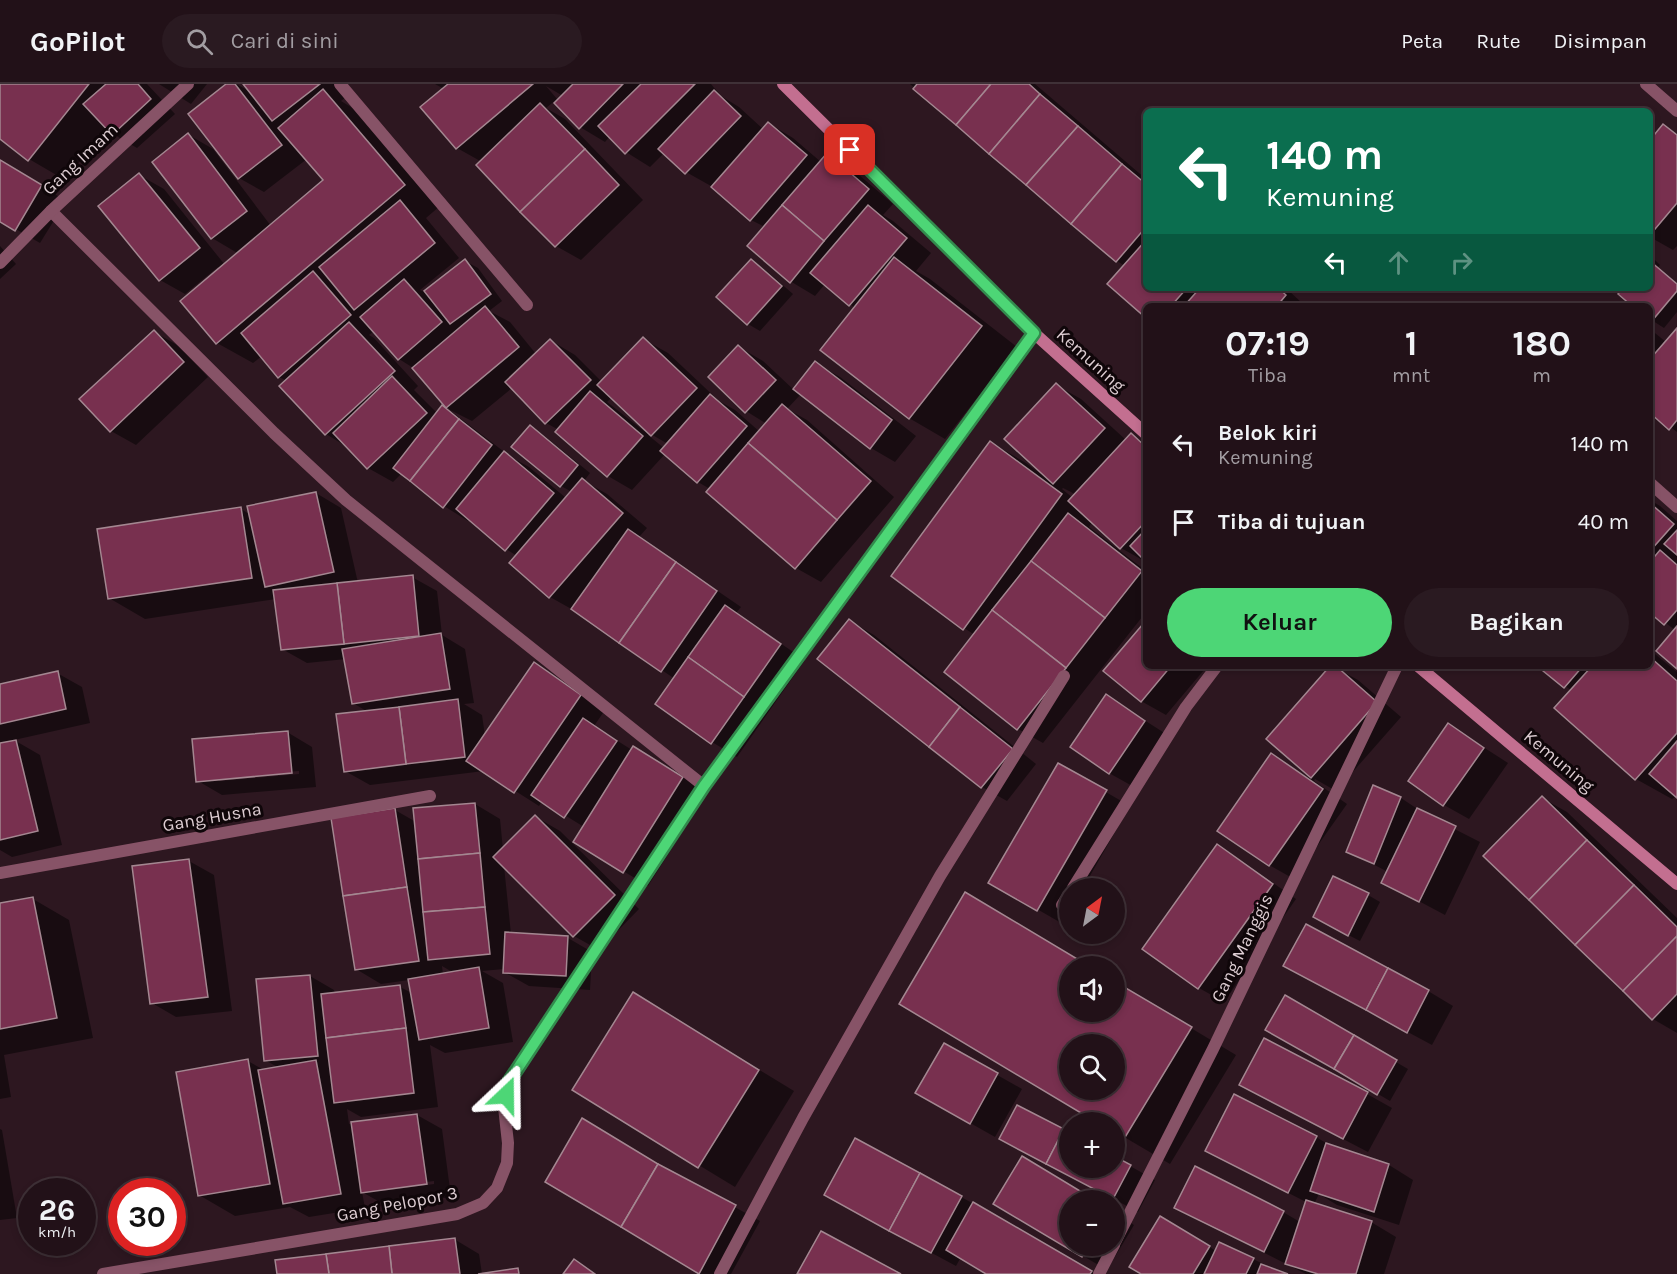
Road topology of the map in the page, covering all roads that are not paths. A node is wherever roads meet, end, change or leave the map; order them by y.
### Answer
1 (188, 84) edge
2 (340, 84) edge
3 (783, 84) edge
4 (1646, 84) edge
5 (1677, 111) edge
6 (51, 211) junction
7 (0, 263) edge
8 (527, 305) dead end
9 (1034, 333) junction
10 (1143, 431) edge
11 (1653, 486) edge
12 (1677, 507) edge
13 (1215, 669) edge
14 (1396, 669) edge
15 (1422, 669) edge
16 (1064, 676) dead end
17 (704, 786) junction
18 (430, 796) dead end
19 (0, 873) edge
20 (1078, 878) edge
21 (1677, 884) edge
22 (1125, 1222) edge
23 (1108, 1256) edge
24 (103, 1274) edge
25 (720, 1274) edge
26 (1099, 1274) edge

1 - 6 street, Gang Imam
2 - 8 street
3 - 9 street, Kemuning
4 - 5 street
6 - 7 street, Gang Imam
6 - 17 street
9 - 10 street, Kemuning
9 - 17 street, Gang Pelopor 3
11 - 12 street
13 - 20 street
14 - 22 street, Gang Manggis
15 - 21 street, Kemuning
16 - 25 street
17 - 24 street, Gang Pelopor 3
18 - 19 street, Gang Husna
23 - 26 street, Gang Manggis

